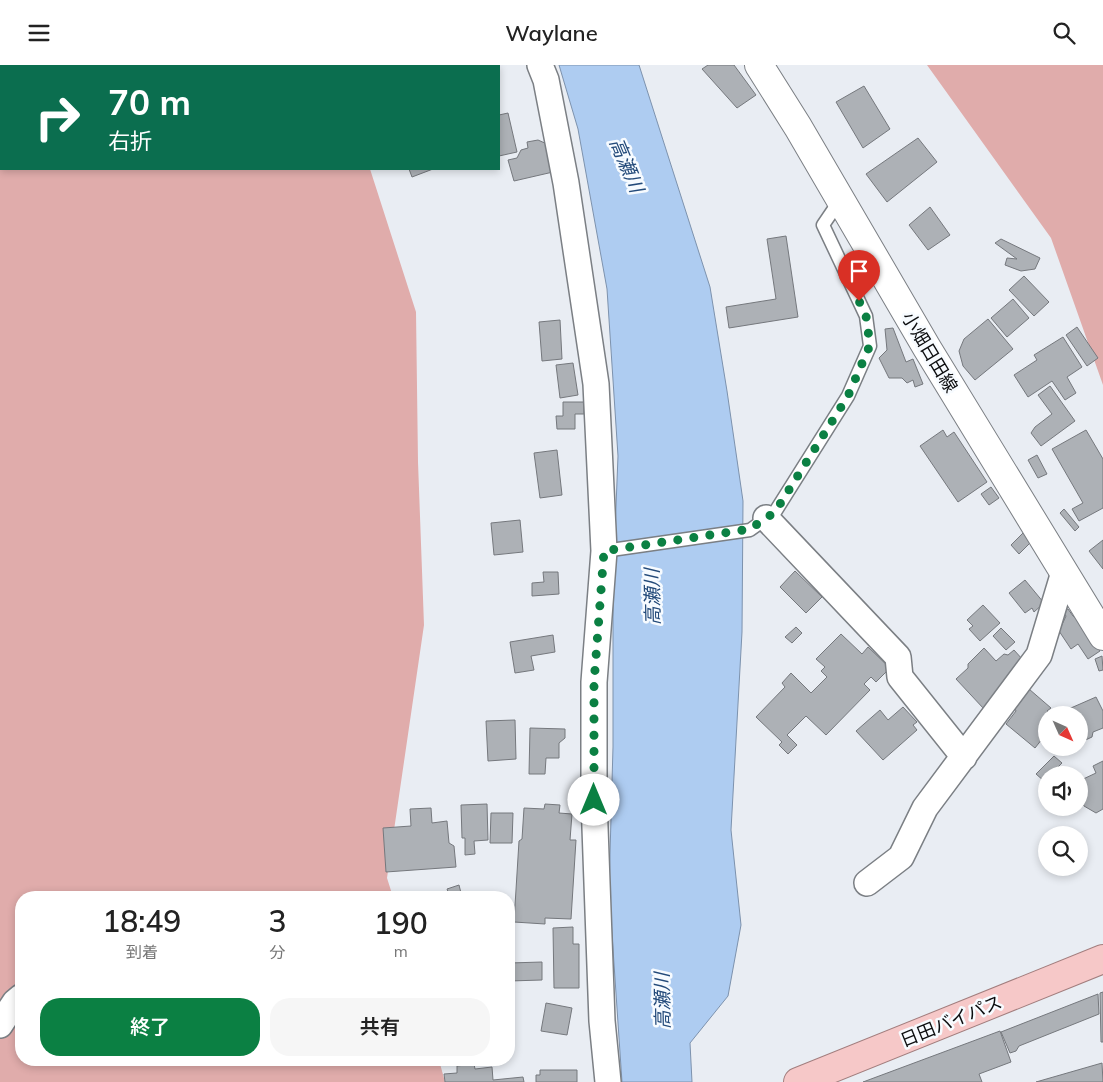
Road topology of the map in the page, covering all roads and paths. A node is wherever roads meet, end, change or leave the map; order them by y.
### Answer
1 (540, 65) edge
2 (759, 65) edge
3 (840, 201) junction
4 (758, 524) junction
5 (604, 551) junction
6 (1064, 572) junction
7 (1103, 636) edge
8 (964, 757) junction
9 (868, 883) dead end
10 (1103, 959) edge
11 (15, 1002) edge
12 (0, 1025) edge
13 (608, 1082) edge
14 (798, 1082) edge

1 - 5 street
2 - 3 main road, 小畑日田線
3 - 4 lane
3 - 6 main road, 小畑日田線
4 - 5 lane
4 - 8 street
5 - 13 street
6 - 7 main road, 小畑日田線
6 - 8 street
8 - 9 street
10 - 14 highway, 日田バイパス
11 - 12 street

